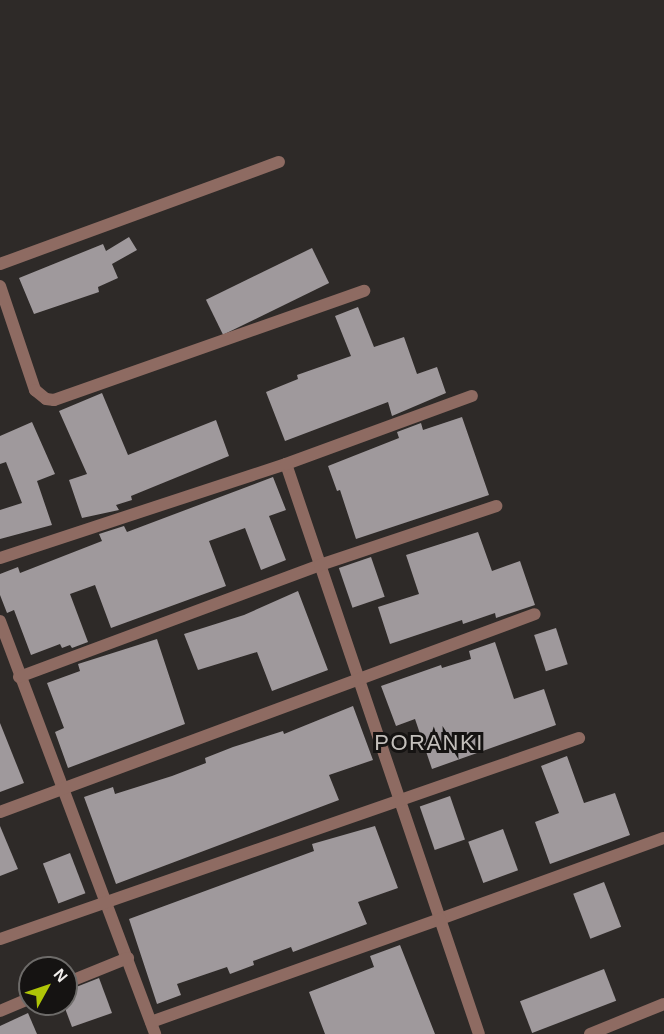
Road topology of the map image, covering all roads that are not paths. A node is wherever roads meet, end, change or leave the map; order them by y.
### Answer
1 (279, 162) dead end
2 (0, 264) edge
3 (0, 286) edge
4 (364, 291) dead end
5 (472, 396) dead end
6 (286, 464) junction
7 (496, 506) dead end
8 (0, 558) edge
9 (320, 565) junction
10 (535, 614) dead end
11 (0, 621) edge
12 (19, 677) junction
13 (360, 682) junction
14 (579, 738) dead end
15 (65, 788) junction
16 (397, 800) junction
17 (0, 812) edge
18 (664, 837) edge
19 (107, 903) junction
20 (440, 919) junction
21 (0, 939) edge
22 (128, 958) junction
23 (78, 978) edge
24 (18, 1003) edge
25 (664, 1004) edge
26 (0, 1011) edge
27 (153, 1028) edge
28 (479, 1034) edge
29 (590, 1034) edge

1 - 2 street
3 - 4 street
5 - 6 street
6 - 8 street
6 - 9 street
7 - 9 street
9 - 12 street
9 - 13 street
10 - 13 street
11 - 12 street
12 - 15 street
13 - 15 street
13 - 16 street
14 - 16 street
15 - 17 street
15 - 19 street
16 - 19 street
16 - 20 street
18 - 20 street
19 - 21 street
19 - 22 street
20 - 27 street
20 - 28 street
22 - 23 street
22 - 27 street
24 - 26 street
25 - 29 street

